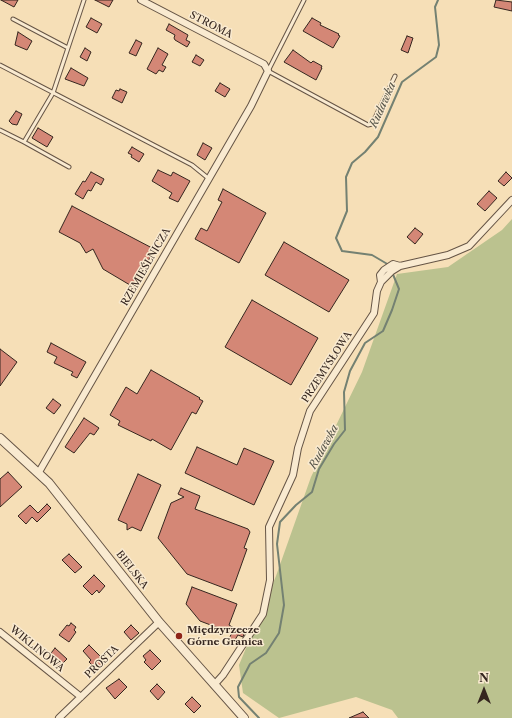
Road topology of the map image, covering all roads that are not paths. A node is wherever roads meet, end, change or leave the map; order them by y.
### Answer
1 (84, 0) edge
2 (141, 0) edge
3 (304, 0) edge
4 (13, 19) dead end
5 (68, 48) junction
6 (0, 65) edge
7 (268, 71) junction
8 (395, 76) dead end
9 (53, 93) junction
10 (0, 130) edge
11 (24, 142) junction
12 (69, 167) dead end
13 (208, 178) junction
14 (512, 200) edge
15 (400, 266) junction
16 (381, 282) junction
17 (0, 438) edge
18 (39, 472) junction
19 (159, 622) junction
20 (0, 632) edge
21 (214, 685) junction
22 (81, 697) junction
23 (59, 718) edge
24 (244, 718) edge

1 - 5 lane
2 - 7 street, STROMA
3 - 7 lane
4 - 5 lane
5 - 9 lane
6 - 9 lane
7 - 8 lane
7 - 13 street, RZEMIEŚLNICZA
9 - 11 lane
9 - 13 lane
10 - 11 lane
11 - 12 lane
13 - 18 street, RZEMIEŚLNICZA
14 - 15 street, PRZEMYSŁOWA
15 - 16 street, PRZEMYSŁOWA
15 - 16 street, PRZEMYSŁOWA
16 - 21 street, PRZEMYSŁOWA
17 - 18 street, BIELSKA
18 - 19 street, BIELSKA
19 - 21 street, BIELSKA
19 - 22 street, PROSTA
20 - 22 street, WIKLINOWA
21 - 24 street, BIELSKA
22 - 23 street, PROSTA

